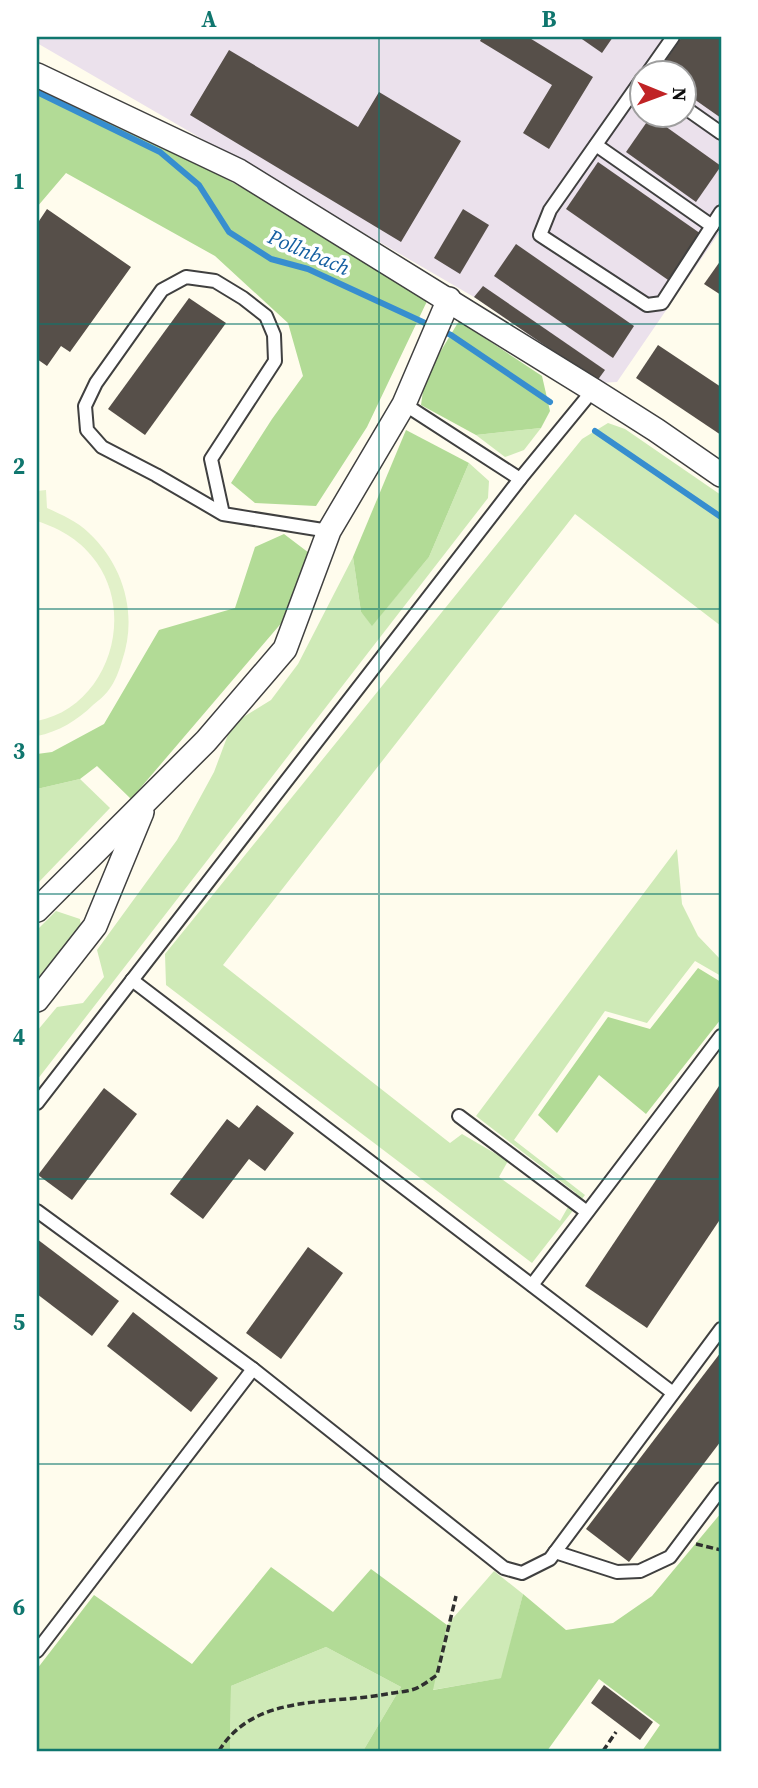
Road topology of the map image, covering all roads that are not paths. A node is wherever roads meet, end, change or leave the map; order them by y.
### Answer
1 (673, 37) edge
2 (656, 60) edge
3 (37, 75) edge
4 (628, 99) edge
5 (698, 117) edge
6 (721, 133) edge
7 (596, 145) junction
8 (721, 212) edge
9 (712, 226) junction
10 (445, 308) junction
11 (593, 390) junction
12 (404, 404) junction
13 (721, 475) edge
14 (520, 479) junction
15 (223, 514) junction
16 (328, 531) junction
17 (146, 801) junction
18 (37, 910) edge
19 (132, 980) junction
20 (37, 1000) edge
21 (721, 1036) edge
22 (37, 1103) edge
23 (459, 1116) dead end
24 (37, 1211) edge
25 (587, 1212) junction
26 (532, 1285) junction
27 (721, 1329) edge
28 (253, 1369) junction
29 (673, 1393) junction
30 (721, 1489) edge
31 (555, 1552) junction
32 (37, 1651) edge

1 - 2 lane
3 - 10 street
4 - 7 lane
5 - 6 lane
7 - 9 lane
7 - 9 lane
8 - 9 lane
10 - 11 street
10 - 12 street
11 - 13 street
11 - 14 lane
12 - 14 lane
12 - 16 street
14 - 19 lane
15 - 15 lane
15 - 16 lane
16 - 17 street
17 - 18 street
17 - 20 street
19 - 22 lane
19 - 26 lane
21 - 25 lane
23 - 25 lane
24 - 28 lane
25 - 26 lane
26 - 29 lane
27 - 29 lane
28 - 31 lane
28 - 32 lane
29 - 31 lane
30 - 31 lane

